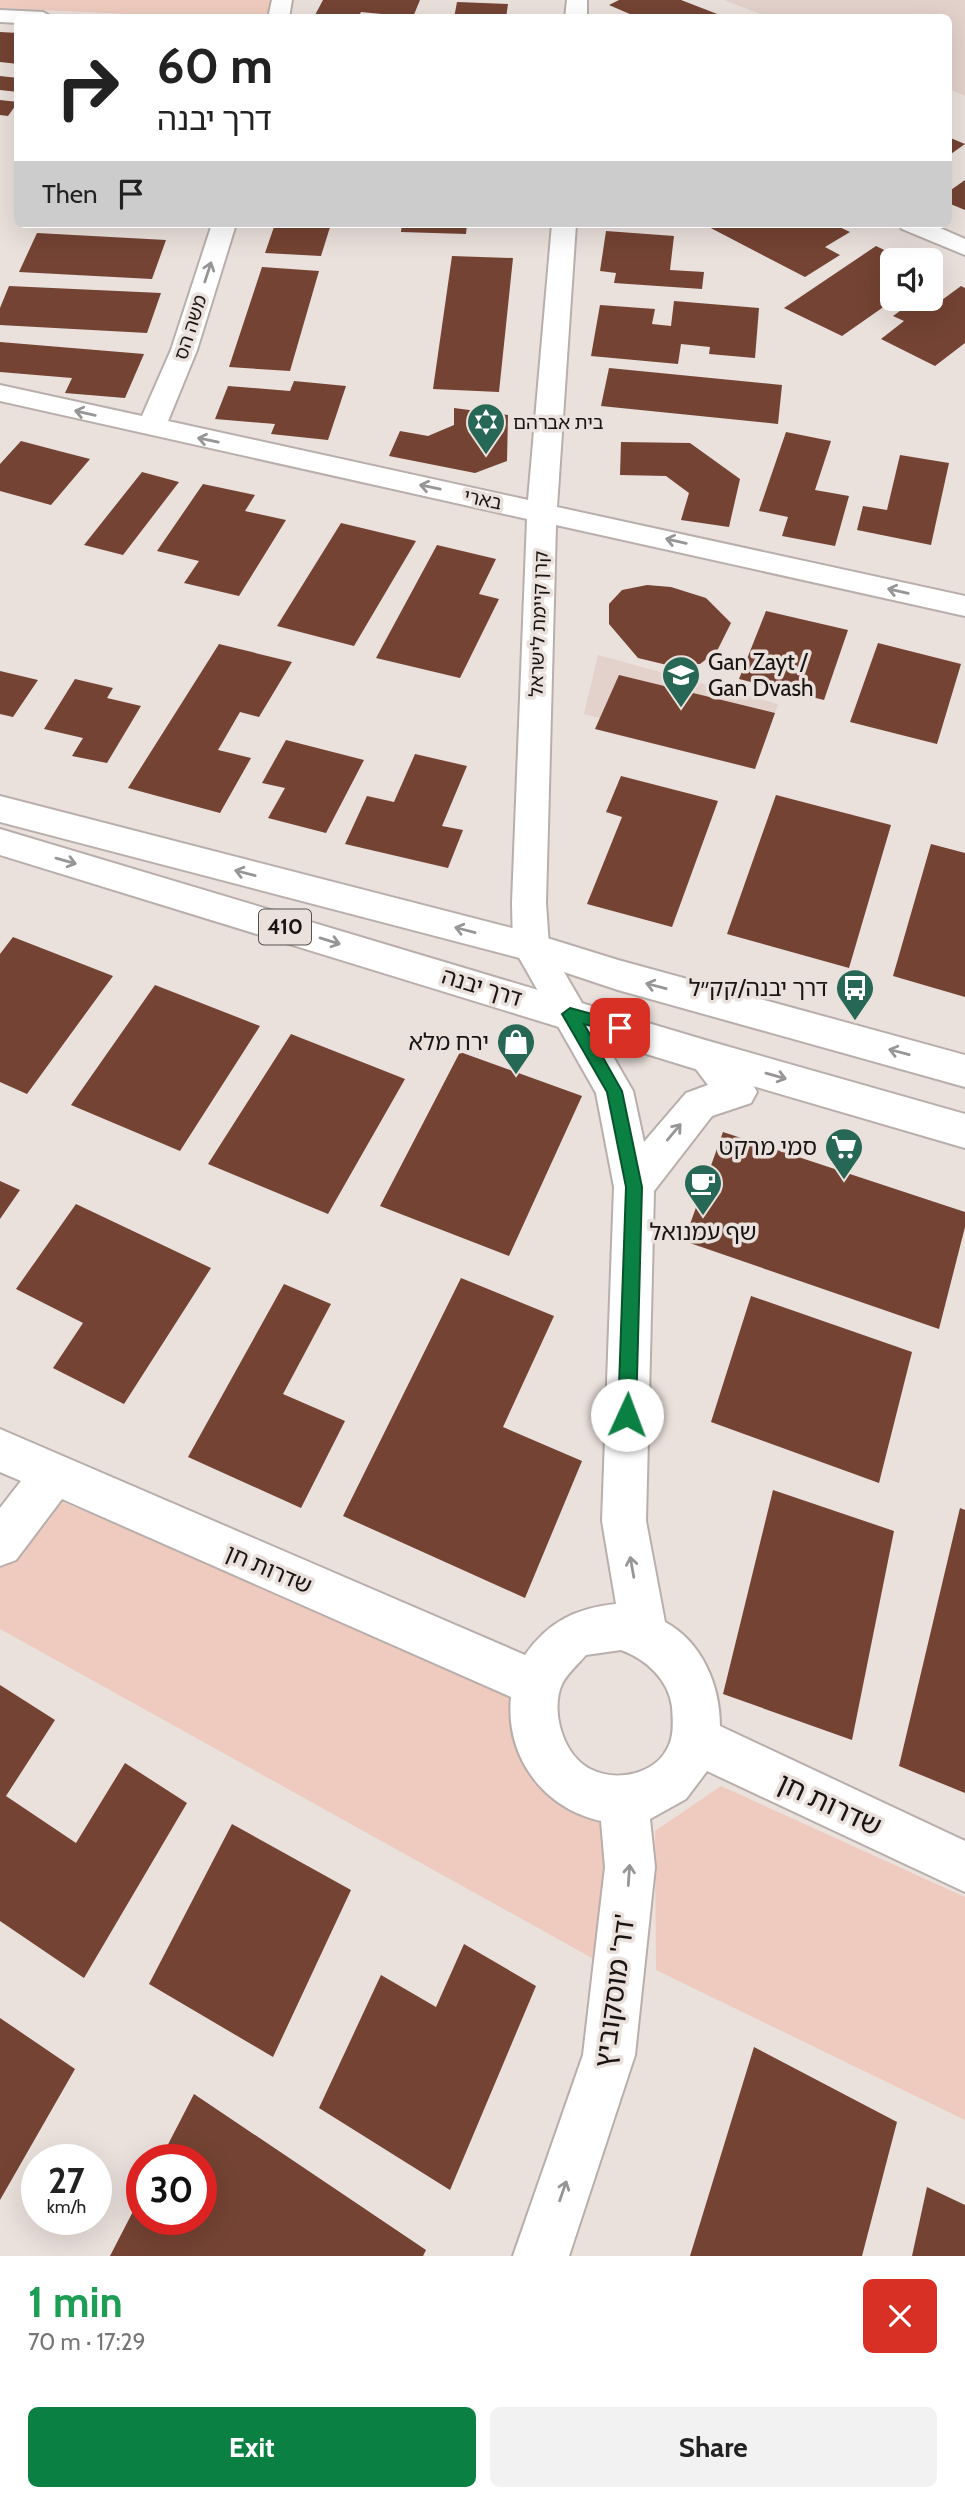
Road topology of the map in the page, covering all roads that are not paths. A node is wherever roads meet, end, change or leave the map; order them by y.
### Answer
1 (223, 228) edge
2 (565, 228) edge
3 (920, 228) edge
4 (965, 248) edge
5 (0, 393) edge
6 (151, 428) junction
7 (542, 511) junction
8 (965, 606) edge
9 (0, 809) edge
10 (0, 842) edge
11 (531, 947) junction
12 (570, 1014) junction
13 (705, 1056) junction
14 (965, 1071) edge
15 (965, 1130) edge
16 (634, 1187) junction
17 (0, 1450) edge
18 (53, 1475) junction
19 (0, 1545) edge
20 (644, 1634) junction
21 (539, 1685) junction
22 (696, 1740) junction
23 (623, 1800) junction
24 (965, 1867) edge
25 (541, 2256) edge

6 -> 1 street, משה הס
2 - 7 street, קרן קיימת לישראל
3 - 4 street
6 -> 5 street, בארי
7 -> 6 street, בארי
8 -> 7 street, בארי
7 - 11 street, קרן קיימת לישראל
11 -> 9 street, 410
10 -> 12 street, דרך יבנה / 410
11 - 12 street, קרן קיימת לישראל
14 -> 11 street, 410
12 - 13 street, דרך יבנה / 410
12 - 16 street
13 -> 15 street, דרך יבנה / 410
16 -> 13 street
20 -> 16 street
17 - 18 street, שדרות חן
18 - 19 street
18 - 21 street, שדרות חן
20 - 21 street
20 - 22 street
21 - 23 street
22 - 23 street
22 - 24 street, שדרות חן
25 -> 23 street, דר' מוסקוביץ'

